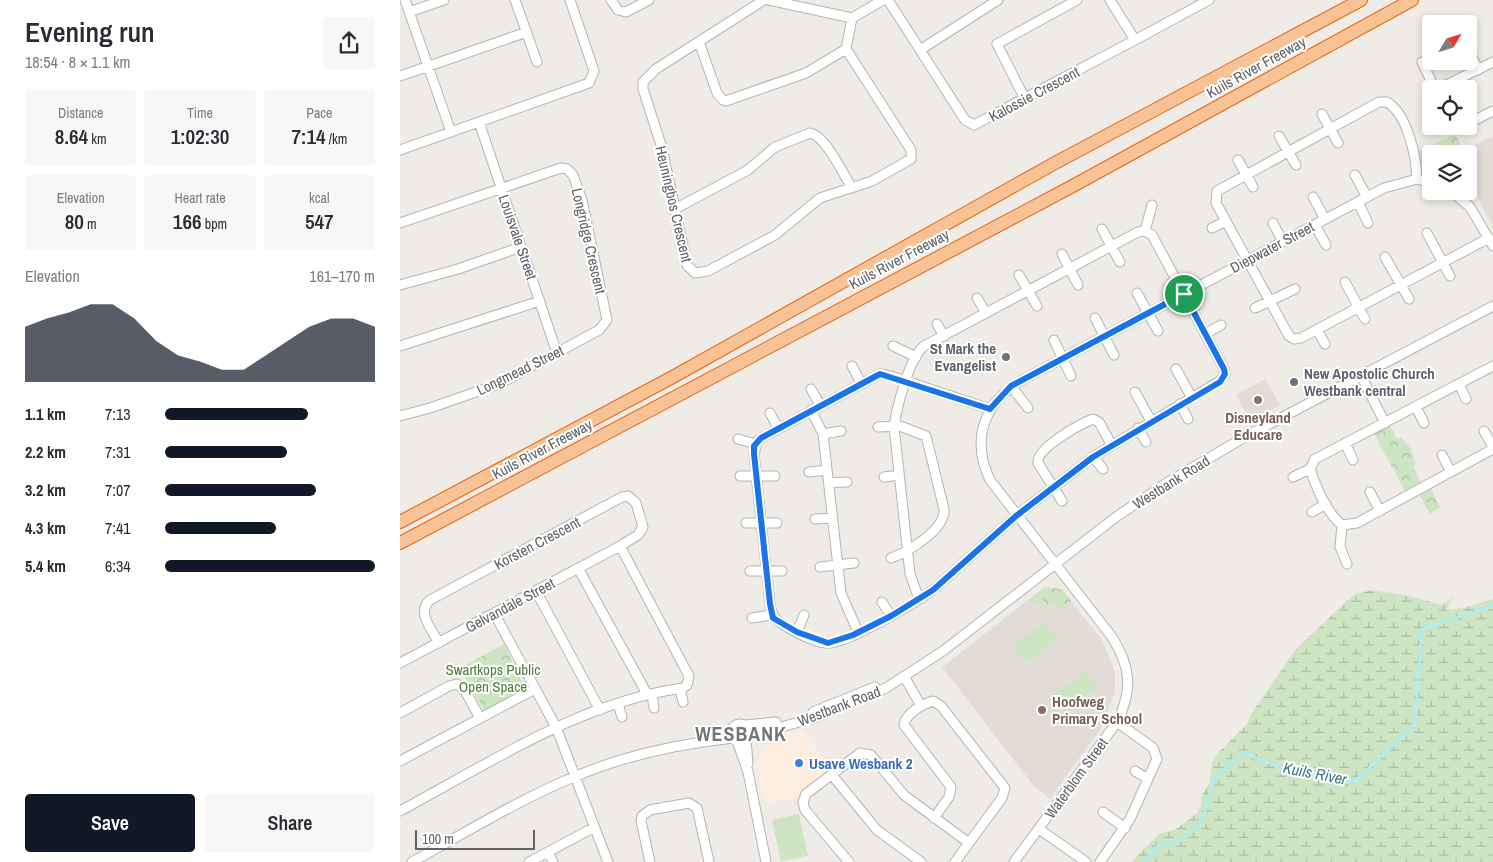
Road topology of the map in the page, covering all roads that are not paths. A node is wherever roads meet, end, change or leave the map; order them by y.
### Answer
1 (405, 0) edge
2 (444, 0) edge
3 (516, 0) edge
4 (570, 0) edge
5 (611, 0) edge
6 (649, 0) edge
7 (764, 0) edge
8 (770, 0) edge
9 (883, 0) edge
10 (888, 0) edge
11 (998, 0) edge
12 (1077, 0) edge
13 (1110, 0) edge
14 (1209, 0) edge
15 (1361, 0) edge
16 (1412, 0) edge
17 (810, 4) edge
18 (409, 12) junction
19 (852, 18) junction
20 (527, 32) junction
21 (1135, 40) junction
22 (698, 42) junction
23 (846, 49) junction
24 (920, 50) junction
25 (537, 62) dead end
26 (1493, 62) edge
27 (428, 66) junction
28 (1478, 70) joint
29 (400, 76) edge
30 (1456, 80) edge
31 (1025, 99) junction
32 (1493, 111) edge
33 (1322, 114) dead end
34 (1477, 119) edge
35 (479, 122) junction
36 (1330, 129) junction
37 (451, 132) junction
38 (1279, 136) dead end
39 (1338, 142) dead end
40 (400, 150) edge
41 (1288, 151) junction
42 (1238, 160) dead end
43 (1296, 166) dead end
44 (1246, 174) junction
45 (1355, 175) dead end
46 (1416, 179) junction
47 (1422, 181) edge
48 (1253, 186) dead end
49 (501, 187) junction
50 (852, 188) junction
51 (1313, 197) dead end
52 (1367, 197) junction
53 (1462, 200) edge
54 (1358, 202) junction
55 (1152, 205) dead end
56 (675, 208) junction
57 (1325, 219) junction
58 (1226, 221) junction
59 (400, 223) edge
60 (1273, 223) dead end
61 (1368, 223) dead end
62 (1315, 225) junction
63 (1212, 228) dead end
64 (1102, 229) dead end
65 (1145, 231) junction
66 (1427, 233) dead end
67 (1283, 242) junction
68 (1491, 242) edge
69 (1111, 246) junction
70 (1326, 246) dead end
71 (521, 247) junction
72 (1062, 254) dead end
73 (1385, 257) dead end
74 (1247, 260) junction
75 (1120, 262) dead end
76 (1443, 263) junction
77 (1069, 269) junction
78 (1019, 275) dead end
79 (1450, 276) dead end
80 (1345, 282) dead end
81 (400, 285) edge
82 (1078, 285) dead end
83 (1401, 285) junction
84 (1295, 290) dead end
85 (1028, 291) junction
86 (1137, 293) dead end
87 (1184, 294) junction
88 (977, 298) dead end
89 (1409, 299) dead end
90 (540, 301) junction
91 (1270, 301) junction
92 (1037, 306) dead end
93 (1493, 306) edge
94 (1359, 307) junction
95 (1255, 308) dead end
96 (986, 313) junction
97 (1148, 313) junction
98 (1095, 318) dead end
99 (1365, 320) dead end
100 (606, 324) joint
101 (937, 324) dead end
102 (1221, 325) dead end
103 (1317, 330) junction
104 (1158, 332) dead end
105 (1205, 334) junction
106 (944, 336) junction
107 (1105, 336) junction
108 (1054, 340) dead end
109 (1325, 344) dead end
110 (400, 346) edge
111 (893, 346) dead end
112 (557, 352) junction
113 (1114, 354) dead end
114 (916, 357) junction
115 (1062, 359) junction
116 (852, 366) dead end
117 (1493, 366) edge
118 (1176, 369) dead end
119 (1071, 376) dead end
120 (1361, 376) junction
121 (906, 381) junction
122 (861, 383) junction
123 (1459, 384) junction
124 (1011, 386) junction
125 (811, 390) dead end
126 (1135, 392) dead end
127 (1192, 398) junction
128 (1466, 400) dead end
129 (1180, 404) junction
130 (1416, 407) junction
131 (815, 408) junction
132 (1028, 408) dead end
133 (990, 409) junction
134 (770, 412) dead end
135 (400, 416) edge
136 (1188, 419) dead end
137 (1151, 421) junction
138 (1424, 422) dead end
139 (1385, 423) junction
140 (894, 426) junction
141 (878, 427) dead end
142 (778, 428) junction
143 (1138, 428) junction
144 (841, 431) dead end
145 (1484, 431) dead end
146 (823, 434) junction
147 (738, 439) dead end
148 (1146, 442) dead end
149 (1345, 443) junction
150 (756, 444) junction
151 (1111, 444) junction
152 (1493, 448) edge
153 (1442, 455) dead end
154 (1093, 457) junction
155 (1353, 460) dead end
156 (1103, 469) dead end
157 (1310, 469) junction
158 (827, 470) junction
159 (809, 472) dead end
160 (1451, 472) junction
161 (756, 475) junction
162 (740, 476) dead end
163 (775, 476) dead end
164 (899, 476) junction
165 (884, 477) dead end
166 (1293, 477) dead end
167 (846, 482) dead end
168 (829, 483) junction
169 (1052, 488) junction
170 (1370, 492) dead end
171 (1062, 501) dead end
172 (1326, 504) junction
173 (1380, 511) junction
174 (1312, 512) dead end
175 (1016, 516) junction
176 (832, 518) junction
177 (814, 519) dead end
178 (400, 522) edge
179 (746, 523) dead end
180 (761, 523) junction
181 (777, 523) dead end
182 (1342, 525) junction
183 (400, 543) edge
184 (620, 546) junction
185 (908, 552) junction
186 (891, 558) dead end
187 (854, 563) dead end
188 (838, 564) junction
189 (1347, 564) dead end
190 (1054, 565) junction
191 (820, 567) dead end
192 (578, 568) junction
193 (750, 571) dead end
194 (767, 571) junction
195 (782, 571) dead end
196 (536, 590) junction
197 (920, 599) junction
198 (882, 602) dead end
199 (494, 613) junction
200 (771, 615) junction
201 (804, 615) dead end
202 (891, 616) junction
203 (752, 618) dead end
204 (797, 632) junction
205 (858, 632) junction
206 (439, 643) junction
207 (400, 663) edge
208 (902, 677) junction
209 (680, 688) junction
210 (535, 690) junction
211 (649, 694) junction
212 (683, 702) dead end
213 (618, 704) junction
214 (921, 706) junction
215 (654, 708) dead end
216 (600, 710) junction
217 (400, 713) edge
218 (622, 717) dead end
219 (480, 718) junction
220 (1117, 722) junction
221 (745, 725) junction
222 (556, 727) junction
223 (739, 737) junction
224 (400, 761) edge
225 (1135, 771) dead end
226 (832, 775) junction
227 (574, 776) junction
228 (1148, 779) junction
229 (400, 811) edge
230 (1104, 812) dead end
231 (934, 818) junction
232 (594, 828) junction
233 (1039, 828) junction
234 (1125, 828) junction
235 (968, 843) junction
236 (548, 852) junction
237 (412, 862) edge
238 (529, 862) edge
239 (553, 862) edge
240 (608, 862) edge
241 (650, 862) edge
242 (709, 862) edge
243 (766, 862) edge
244 (849, 862) edge
245 (922, 862) edge
246 (955, 862) edge
247 (1014, 862) edge
248 (1086, 862) edge
249 (1100, 862) edge

1 - 18 street
2 - 18 street
3 - 20 street
4 - 35 street
5 - 6 street
7 - 22 street, Heuningbos Crescent
8 - 17 street
9 - 19 street
10 - 24 street, Kalossie Crescent
11 - 24 street
12 - 31 street
13 - 21 street
14 - 21 street, Kalossie Crescent
15 - 178 highway, Kuils River Freeway
16 - 183 highway, Kuils River Freeway
17 - 19 street
18 - 27 street
19 - 23 street
20 - 25 street
20 - 27 street
21 - 31 street, Kalossie Crescent
22 - 23 street
22 - 56 street, Heuningbos Crescent
23 - 50 street, Heuningbos Crescent
24 - 31 street, Kalossie Crescent
26 - 28 street
27 - 29 street
27 - 37 street
28 - 30 street
32 - 34 street
33 - 36 street
35 - 37 street
35 - 49 street, Louisvale Street
36 - 39 street
36 - 41 street
36 - 46 street
37 - 40 street
38 - 41 street
41 - 43 street
41 - 44 street
42 - 44 street
44 - 48 street
44 - 58 street
45 - 52 street
46 - 47 street, Diepwater Street
46 - 52 street, Diepwater Street
49 - 59 street, Longridge Crescent
49 - 71 street, Louisvale Street
49 - 100 street, Longridge Crescent
50 - 56 street
50 - 56 street, Heuningbos Crescent
51 - 57 street
52 - 54 street, Diepwater Street
53 - 68 street
54 - 57 street, Diepwater Street
54 - 61 street
55 - 65 street
57 - 62 street, Diepwater Street
58 - 63 street
58 - 74 street
60 - 67 street
62 - 67 street, Diepwater Street
62 - 70 street
64 - 69 street
65 - 69 street
65 - 87 street
66 - 76 street
67 - 74 street, Diepwater Street
68 - 76 street
69 - 75 street
69 - 77 street
71 - 81 street
71 - 90 street, Louisvale Street
72 - 77 street
73 - 83 street
74 - 87 street, Diepwater Street
74 - 91 street
76 - 79 street
76 - 83 street
77 - 82 street
77 - 85 street
78 - 85 street
80 - 94 street
83 - 89 street
83 - 94 street
84 - 91 street
85 - 92 street
85 - 96 street
86 - 97 street
87 - 97 street, Diepwater Street
87 - 105 street
88 - 96 street
90 - 110 street
90 - 112 street, Louisvale Street
91 - 95 street
91 - 103 street
93 - 120 street, Westbank Road
94 - 99 street
94 - 103 street
96 - 106 street
97 - 104 street
97 - 107 street, Diepwater Street
98 - 107 street
100 - 112 street, Longmead Street
101 - 106 street
102 - 105 street
103 - 109 street
105 - 127 street
106 - 114 street
107 - 113 street
107 - 115 street, Diepwater Street
108 - 115 street
111 - 114 street
112 - 135 street, Longmead Street
114 - 121 street
115 - 119 street
115 - 124 street, Diepwater Street
116 - 122 street
117 - 123 street
118 - 127 street
120 - 139 street
120 - 190 street, Westbank Road
121 - 122 street
121 - 133 street
121 - 140 street
122 - 131 street
123 - 128 street
123 - 130 street
124 - 132 street
124 - 133 street, Diepwater Street
125 - 131 street
126 - 137 street
127 - 129 street
129 - 136 street
129 - 137 street
130 - 138 street
130 - 139 street
131 - 142 street
131 - 146 street
133 - 175 street, Diepwater Street
134 - 142 street
137 - 143 street
139 - 149 street
140 - 141 street
140 - 164 street
140 - 185 street
142 - 150 street
143 - 148 street
143 - 151 street
144 - 146 street
145 - 152 street
146 - 158 street
147 - 150 street
149 - 155 street
149 - 157 street
150 - 161 street
151 - 154 street
151 - 169 street
152 - 160 street
153 - 160 street
154 - 156 street
154 - 169 street
157 - 166 street
157 - 172 street
158 - 159 street
158 - 168 street
160 - 173 street
161 - 162 street
161 - 163 street
161 - 180 street
164 - 165 street
164 - 185 street
167 - 168 street
168 - 176 street
169 - 171 street
169 - 175 street
170 - 173 street
172 - 174 street
172 - 182 street
173 - 182 street
175 - 190 street, Diepwater Street
175 - 197 street
176 - 177 street
176 - 188 street
179 - 180 street
180 - 181 street
180 - 194 street
182 - 189 street
184 - 192 street, Gelvandale Street
184 - 206 street, Korsten Crescent
184 - 209 street
185 - 186 street
185 - 197 street
187 - 188 street
188 - 191 street
188 - 205 street
190 - 208 street, Westbank Road
190 - 220 street, Waterblom Street
192 - 196 street, Gelvandale Street
192 - 211 street
193 - 194 street
194 - 195 street
194 - 200 street
196 - 199 street, Gelvandale Street
196 - 216 street
197 - 202 street
198 - 202 street
199 - 206 street, Gelvandale Street
199 - 210 street
200 - 203 street
200 - 204 street
201 - 204 street
202 - 205 street
204 - 205 street
206 - 207 street, Gelvandale Street
208 - 214 street
208 - 221 street, Westbank Road
208 - 223 street, Westbank Road
209 - 211 street
209 - 212 street
210 - 219 street
210 - 222 street
211 - 213 street
211 - 215 street
213 - 216 street
213 - 218 street
214 - 231 street
214 - 235 street
216 - 222 street
217 - 219 street
219 - 224 street
220 - 228 street
220 - 233 street, Waterblom Street
221 - 223 street
221 - 223 street, Westbank Road
222 - 227 street
222 - 229 street
223 - 227 street
223 - 243 street
225 - 228 street
226 - 231 street
226 - 244 street
226 - 245 street
227 - 232 street
227 - 237 street
228 - 234 street
230 - 234 street
231 - 235 street
232 - 236 street
232 - 240 street
233 - 247 street, Waterblom Street
233 - 248 street
234 - 249 street
235 - 246 street
236 - 238 street
236 - 239 street
241 - 242 street

